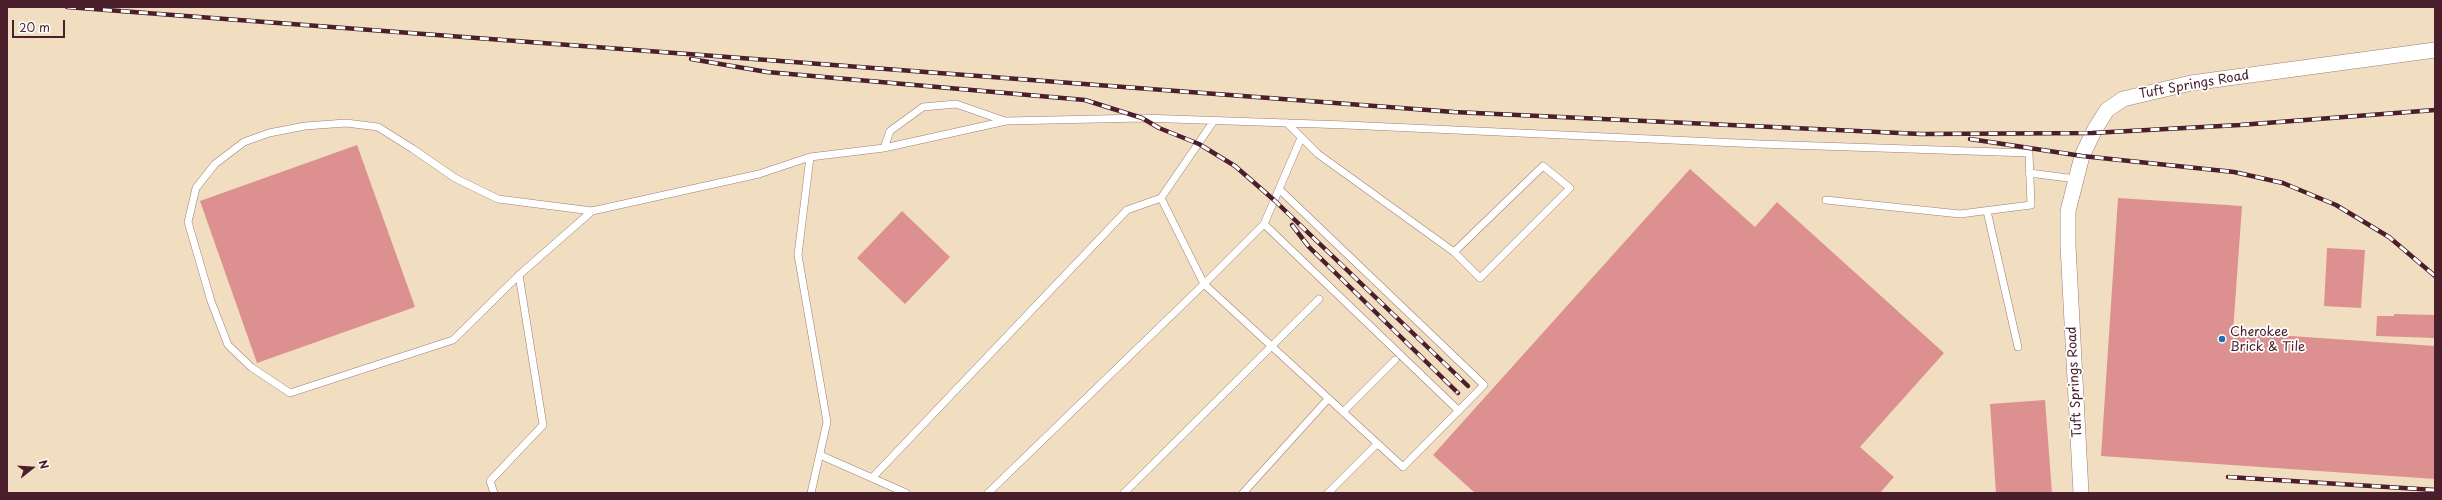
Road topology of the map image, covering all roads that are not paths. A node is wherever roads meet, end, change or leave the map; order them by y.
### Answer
1 (2435, 50) edge
2 (1006, 121) junction
3 (1213, 122) junction
4 (1287, 123) junction
5 (1301, 138) junction
6 (884, 148) junction
7 (810, 157) junction
8 (2029, 173) junction
9 (2076, 179) junction
10 (1279, 189) junction
11 (1161, 198) junction
12 (1826, 200) dead end
13 (592, 211) junction
14 (1987, 211) junction
15 (1264, 224) junction
16 (1454, 252) junction
17 (519, 275) junction
18 (1204, 284) junction
19 (1320, 298) dead end
20 (1272, 346) junction
21 (2018, 347) dead end
22 (1395, 360) dead end
23 (1328, 399) junction
24 (1459, 411) junction
25 (1343, 412) junction
26 (1377, 444) junction
27 (820, 455) junction
28 (872, 478) junction
29 (494, 493) edge
30 (811, 493) edge
31 (906, 493) edge
32 (988, 493) edge
33 (1124, 493) edge
34 (1243, 493) edge
35 (1328, 493) edge
36 (2081, 493) edge

1 - 9 street, Tuft Springs Road
2 - 3 lane
2 - 6 lane
2 - 6 lane
3 - 4 lane
3 - 11 lane
4 - 5 lane
4 - 8 lane
5 - 10 lane
5 - 16 lane
6 - 7 lane
7 - 13 lane
7 - 27 lane
8 - 9 lane
8 - 14 lane
9 - 36 street, Tuft Springs Road
10 - 15 lane
10 - 24 lane
11 - 18 lane
11 - 28 lane
12 - 14 lane
13 - 17 lane
13 - 17 lane
14 - 21 lane
15 - 18 lane
15 - 24 lane
16 - 16 lane
17 - 29 lane
18 - 20 lane
18 - 32 lane
19 - 20 lane
20 - 23 lane
20 - 33 lane
22 - 25 lane
23 - 25 lane
23 - 34 lane
24 - 26 lane
25 - 26 lane
26 - 35 lane
27 - 28 lane
27 - 30 lane
28 - 31 lane

